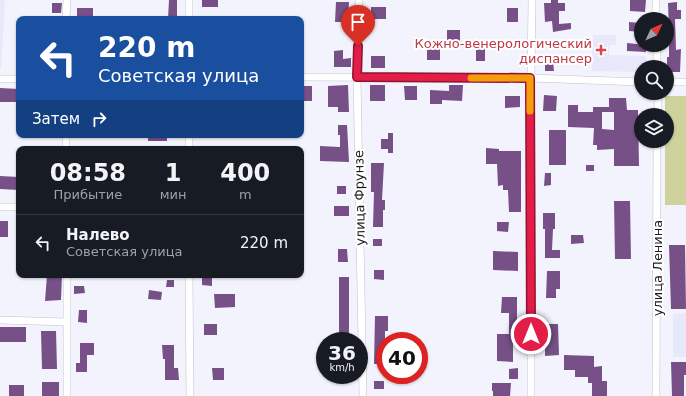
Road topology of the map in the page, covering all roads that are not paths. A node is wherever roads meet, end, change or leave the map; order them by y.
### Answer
1 (67, 0) edge
2 (189, 0) edge
3 (359, 0) edge
4 (532, 0) edge
5 (656, 0) edge
6 (656, 12) edge
7 (66, 16) edge
8 (189, 16) edge
9 (304, 77) edge
10 (357, 77) junction
11 (530, 78) junction
12 (0, 79) edge
13 (16, 79) edge
14 (634, 82) edge
15 (674, 82) edge
16 (686, 82) edge
17 (657, 148) edge
18 (0, 207) edge
19 (16, 207) edge
20 (67, 278) edge
21 (189, 278) edge
22 (0, 320) edge
23 (66, 322) junction
24 (67, 396) edge
25 (190, 396) edge
26 (363, 396) edge
27 (531, 396) edge
28 (656, 396) edge

1 - 7 street
2 - 8 street
3 - 10 street, улица Фрунзе
4 - 11 street
5 - 6 street
9 - 10 street
10 - 11 street
10 - 26 street, улица Фрунзе
11 - 14 street
11 - 27 street
12 - 13 street
15 - 16 street
17 - 28 street, улица Ленина
18 - 19 street
20 - 23 street
21 - 25 street
22 - 23 street
23 - 24 street

